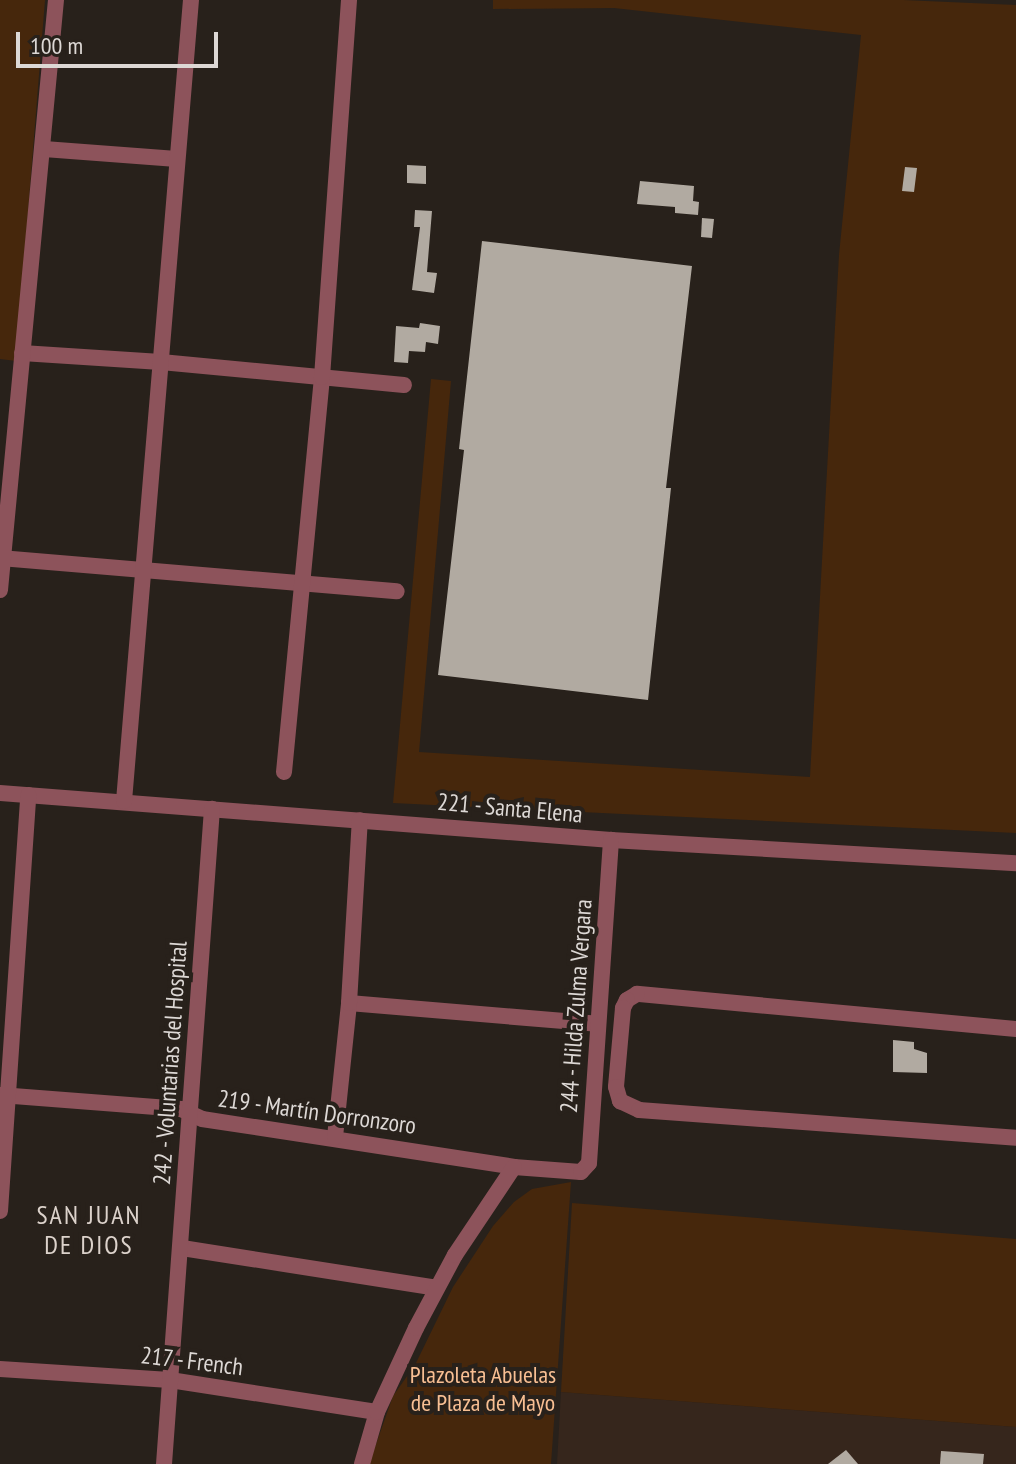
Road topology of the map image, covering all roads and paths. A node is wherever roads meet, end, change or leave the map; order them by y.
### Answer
1 (56, 0) edge
2 (191, 0) edge
3 (349, 0) edge
4 (44, 149) junction
5 (177, 159) junction
6 (22, 353) junction
7 (161, 362) junction
8 (322, 377) junction
9 (404, 385) dead end
10 (1, 558) edge
11 (144, 569) junction
12 (302, 583) junction
13 (0, 590) edge
14 (397, 591) dead end
15 (284, 772) dead end
16 (0, 793) edge
17 (28, 795) junction
18 (124, 801) junction
19 (212, 809) junction
20 (360, 820) junction
21 (611, 840) junction
22 (1016, 863) edge
23 (349, 1003) junction
24 (597, 1024) junction
25 (1016, 1029) edge
26 (5, 1095) edge
27 (191, 1115) junction
28 (335, 1137) junction
29 (1016, 1138) edge
30 (514, 1167) junction
31 (581, 1172) joint
32 (0, 1211) edge
33 (182, 1248) junction
34 (436, 1288) junction
35 (0, 1369) edge
36 (170, 1380) junction
37 (377, 1412) junction
38 (164, 1464) edge
39 (362, 1464) edge

1 - 4 street
2 - 5 street
3 - 8 street
4 - 5 street
4 - 6 street
5 - 7 street
6 - 7 street
6 - 10 street
7 - 8 street
7 - 11 street
8 - 9 street
8 - 12 street
10 - 11 street
10 - 13 street
11 - 12 street
11 - 18 street
12 - 14 street
12 - 15 street
16 - 17 street, 221 - Santa Elena
17 - 18 street, 221 - Santa Elena
17 - 26 street
18 - 19 street, 221 - Santa Elena
19 - 20 street, 221 - Santa Elena
19 - 27 street, 242 - Voluntarias del Hospital
20 - 21 street, 221 - Santa Elena
20 - 23 street
21 - 22 street, 221 - Santa Elena
21 - 24 street, 244 - Hilda Zulma Vergara
23 - 24 street
23 - 28 street
24 - 31 street, 244 - Hilda Zulma Vergara
25 - 29 street
26 - 27 street, 219 - Martín Dorronzoro
26 - 32 street
27 - 28 street, 219 - Martín Dorronzoro
27 - 33 street, 242 - Voluntarias del Hospital
28 - 30 street, 219 - Martín Dorronzoro
30 - 31 street, 219 - Martín Dorronzoro
30 - 34 street
33 - 34 street
33 - 36 street, 242 - Voluntarias del Hospital
34 - 37 street
35 - 36 street, 217 - French
36 - 37 street, 217 - French
36 - 38 street, 242 - Voluntarias del Hospital
37 - 39 street

